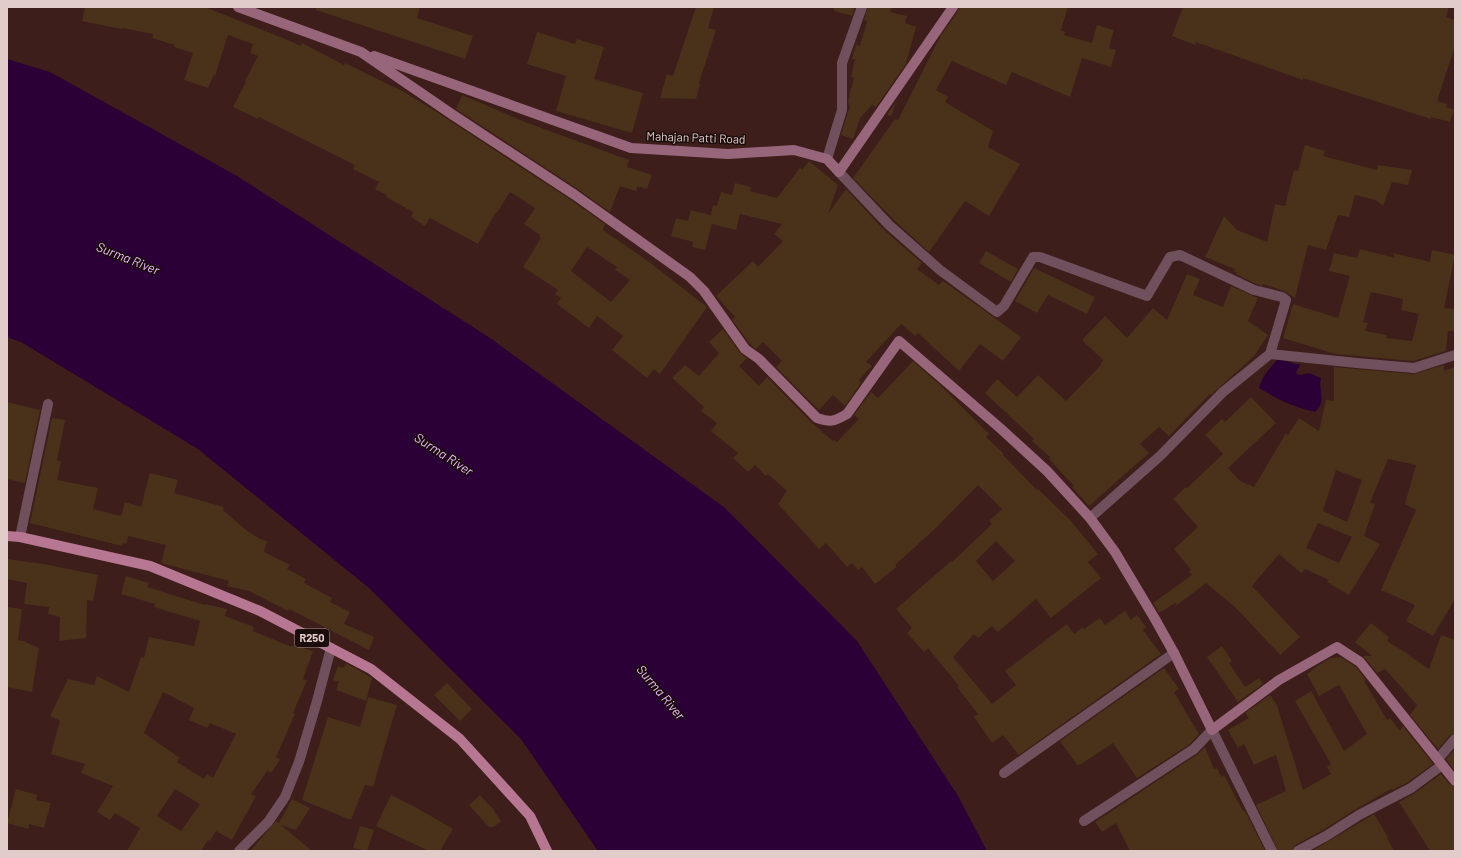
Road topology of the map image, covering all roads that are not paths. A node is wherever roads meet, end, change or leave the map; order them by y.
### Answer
1 (238, 7) edge
2 (862, 7) edge
3 (953, 7) edge
4 (361, 52) junction
5 (827, 159) junction
6 (839, 172) junction
7 (1270, 354) junction
8 (1455, 355) edge
9 (48, 404) dead end
10 (1090, 518) junction
11 (7, 536) edge
12 (20, 537) junction
13 (331, 648) junction
14 (1174, 653) junction
15 (1212, 730) junction
16 (1455, 739) edge
17 (1440, 762) junction
18 (1004, 773) dead end
19 (1455, 781) edge
20 (1084, 821) dead end
21 (239, 851) edge
22 (547, 851) edge
23 (1272, 851) edge
24 (1298, 851) edge

1 - 4 street
2 - 5 street
3 - 6 street
4 - 5 street, Mahajan Patti Road
4 - 10 street
5 - 6 street
6 - 7 street
7 - 8 street
7 - 10 street
9 - 12 street
10 - 14 street
11 - 12 main road, R250
12 - 13 main road, R250
13 - 21 street
13 - 22 main road, R250
14 - 15 street
14 - 18 street
15 - 17 street
15 - 20 street
15 - 23 street
16 - 17 street
17 - 19 street
17 - 24 street

